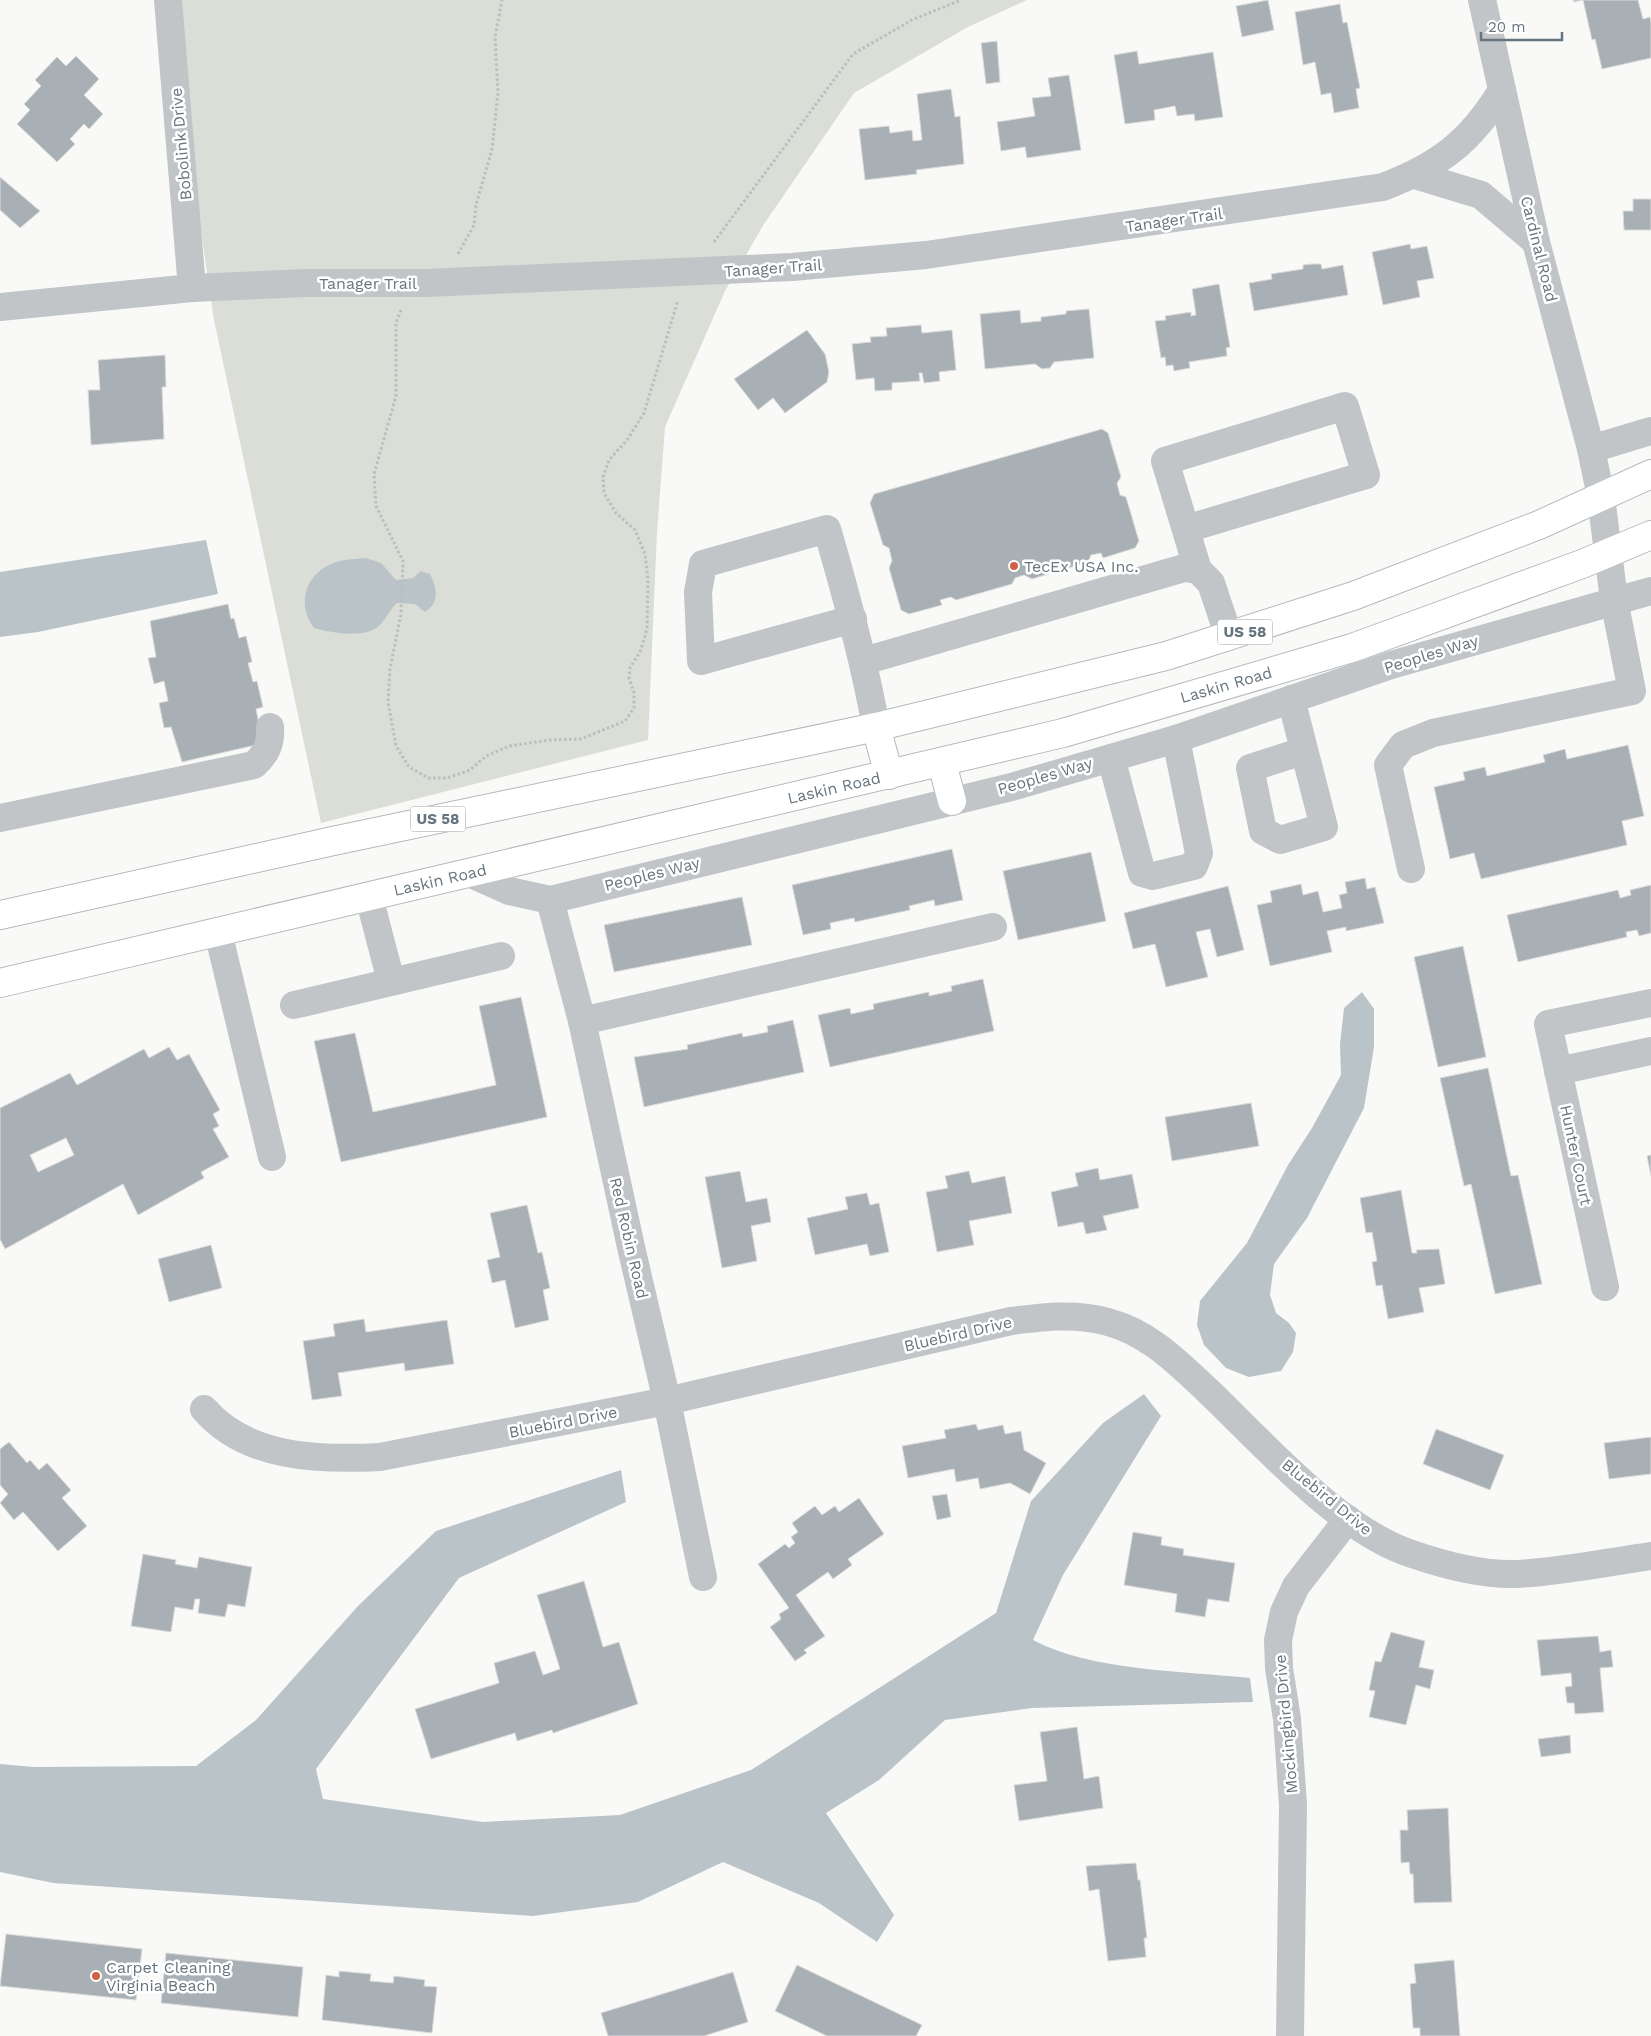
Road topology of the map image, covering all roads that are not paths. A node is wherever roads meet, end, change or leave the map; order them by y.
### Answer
1 (168, 0) edge
2 (1482, 0) edge
3 (1502, 90) junction
4 (1415, 175) junction
5 (1536, 242) junction
6 (192, 288) junction
7 (0, 307) edge
8 (1651, 431) edge
9 (1591, 448) junction
10 (1651, 474) edge
11 (1601, 497) junction
12 (1186, 529) junction
13 (1651, 535) edge
14 (1608, 553) junction
15 (1198, 570) junction
16 (1651, 591) edge
17 (1614, 600) junction
18 (853, 619) junction
19 (1229, 637) junction
20 (864, 660) junction
21 (1641, 688) edge
22 (1291, 699) junction
23 (270, 727) dead end
24 (876, 727) junction
25 (1176, 739) junction
26 (1303, 751) dead end
27 (1111, 758) junction
28 (942, 763) junction
29 (889, 775) junction
30 (952, 801) junction
31 (0, 818) edge
32 (1411, 869) dead end
33 (469, 874) junction
34 (369, 897) junction
35 (550, 900) junction
36 (0, 915) edge
37 (993, 927) dead end
38 (218, 932) junction
39 (501, 956) dead end
40 (392, 982) junction
41 (0, 983) edge
42 (1651, 1003) edge
43 (294, 1005) dead end
44 (582, 1021) junction
45 (1651, 1051) edge
46 (1558, 1071) junction
47 (272, 1157) dead end
48 (1605, 1287) dead end
49 (668, 1402) junction
50 (204, 1409) dead end
51 (1348, 1519) junction
52 (1651, 1556) edge
53 (702, 1577) dead end
54 (1290, 2036) edge

1 - 6 street, Bobolink Drive
2 - 3 street, Cardinal Road
3 - 4 street, Tanager Trail
3 - 5 street, Cardinal Road
4 - 5 street
4 - 6 street, Tanager Trail
5 - 9 street, Cardinal Road
6 - 7 street, Tanager Trail
8 - 9 street
9 - 11 street, Cardinal Road
10 - 11 main road, US 58
11 - 14 street, Cardinal Road
11 - 19 main road, US 58
12 - 12 street
12 - 15 street
13 - 14 main road, Laskin Road
14 - 17 street, Cardinal Road
14 - 28 main road, Laskin Road
15 - 19 street
15 - 20 street
16 - 17 street, Peoples Way
17 - 21 street, Cardinal Road
17 - 22 street, Peoples Way
18 - 18 street
18 - 20 street
19 - 24 main road, US 58
20 - 24 street
21 - 32 street
22 - 25 street, Peoples Way
22 - 26 street
23 - 31 street
24 - 29 main road
24 - 36 main road, US 58
25 - 27 street, Peoples Way
25 - 27 street
27 - 30 street, Peoples Way
28 - 29 main road, Laskin Road
28 - 30 main road
29 - 33 main road, Laskin Road
30 - 35 street, Peoples Way
33 - 34 main road, Laskin Road
33 - 35 street, Peoples Way
34 - 38 main road, Laskin Road
34 - 40 street
35 - 44 street, Red Robin Road
37 - 44 street
38 - 41 main road, Laskin Road
38 - 47 street
39 - 40 street
40 - 43 street
42 - 46 street, Hunter Court
44 - 49 street, Red Robin Road
45 - 46 street
46 - 48 street, Hunter Court
49 - 50 street, Bluebird Drive
49 - 51 street, Bluebird Drive
49 - 53 street, Red Robin Road
51 - 52 street, Bluebird Drive
51 - 54 street, Mockingbird Drive

